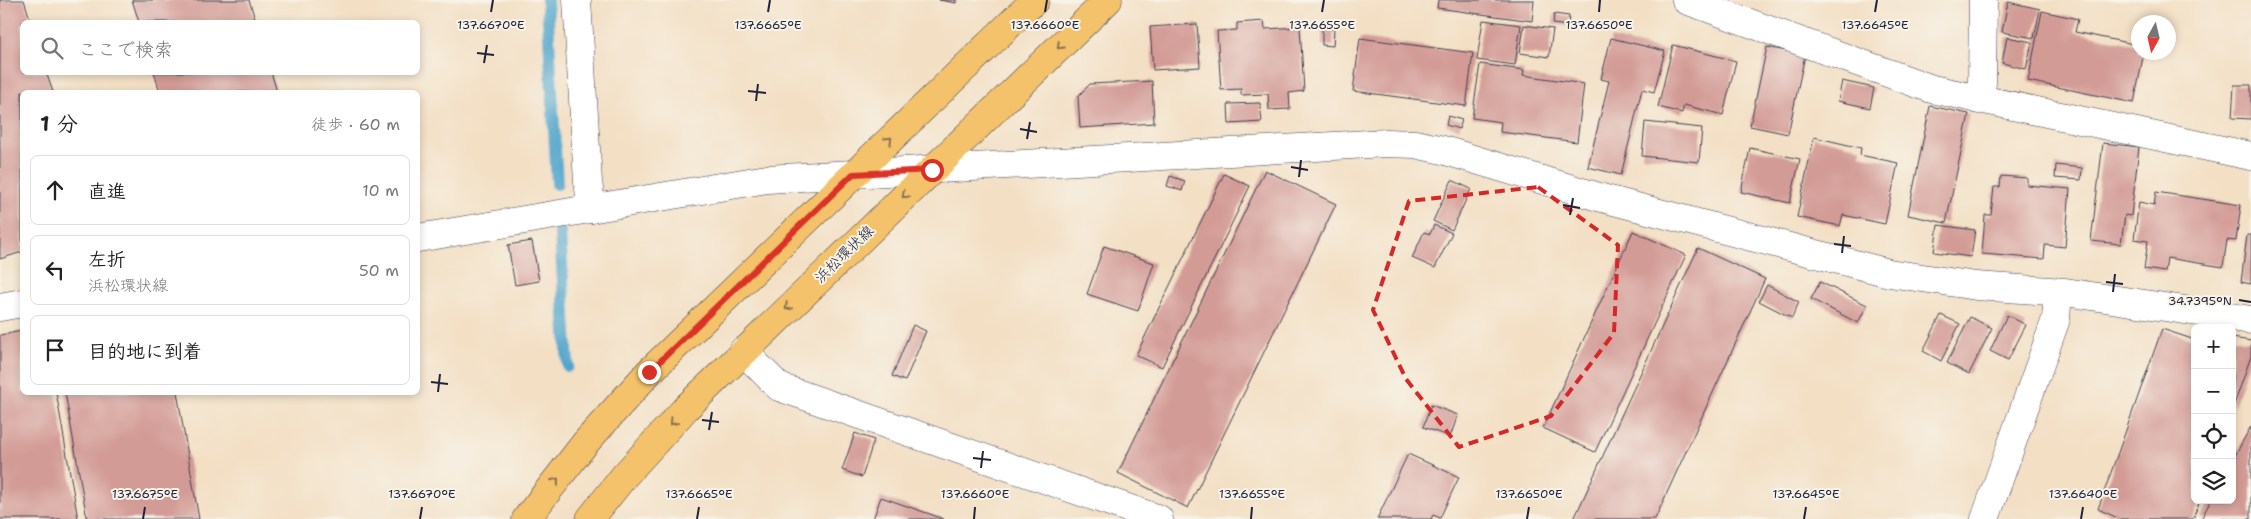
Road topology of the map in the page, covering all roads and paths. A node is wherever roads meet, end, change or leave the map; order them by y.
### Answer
1 (577, 0) edge
2 (1035, 0) edge
3 (1108, 0) edge
4 (1686, 0) edge
5 (1983, 0) edge
6 (1979, 100) junction
7 (2251, 156) edge
8 (932, 170) junction
9 (853, 174) junction
10 (592, 209) junction
11 (420, 238) edge
12 (2058, 292) junction
13 (20, 303) edge
14 (0, 307) edge
15 (2251, 320) edge
16 (743, 351) junction
17 (526, 519) edge
18 (590, 519) edge
19 (1159, 519) edge
20 (1985, 519) edge

1 - 10 street
9 -> 2 main road
3 -> 8 main road, 浜松環状線
4 - 6 street
5 - 6 street
6 - 7 street
8 - 9 street
8 - 12 street
8 -> 16 main road, 浜松環状線
9 - 10 street
17 -> 9 main road
10 - 11 street
12 - 15 street
12 - 20 street
13 - 14 street
16 -> 18 main road, 浜松環状線
16 - 19 street

